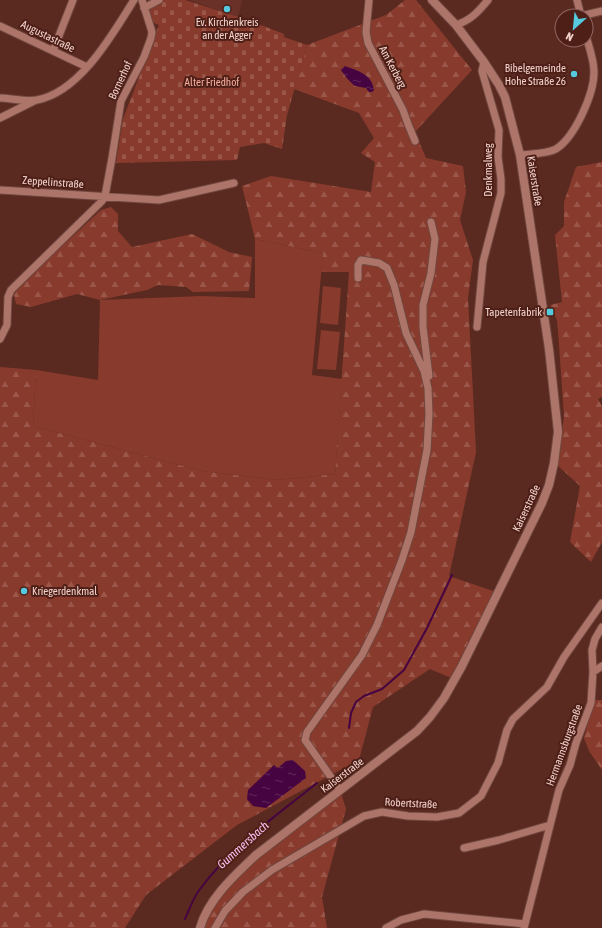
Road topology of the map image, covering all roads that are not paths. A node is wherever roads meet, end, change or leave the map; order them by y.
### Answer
1 (73, 0) edge
2 (134, 0) edge
3 (159, 0) edge
4 (369, 0) edge
5 (432, 0) edge
6 (488, 0) edge
7 (143, 4) edge
8 (456, 25) junction
9 (0, 26) edge
10 (589, 48) edge
11 (53, 51) junction
12 (484, 62) junction
13 (87, 67) junction
14 (594, 72) junction
15 (602, 73) edge
16 (0, 98) edge
17 (36, 100) junction
18 (0, 118) edge
19 (415, 141) dead end
20 (520, 155) junction
21 (234, 183) dead end
22 (0, 190) edge
23 (105, 196) junction
24 (431, 222) dead end
25 (358, 278) dead end
26 (477, 327) dead end
27 (0, 339) edge
28 (428, 388) junction
29 (602, 603) edge
30 (602, 627) edge
31 (602, 666) edge
32 (593, 672) junction
33 (340, 790) junction
34 (550, 825) junction
35 (464, 848) dead end
36 (525, 926) edge
37 (200, 928) edge
38 (215, 928) edge
39 (386, 928) edge

1 - 11 street
2 - 13 street
3 - 7 street
4 - 19 street, Am Kerberg
5 - 8 street, Kaiserstraße
6 - 8 street
7 - 23 street, Bornerhof
8 - 12 street, Kaiserstraße
9 - 11 street, Augustastraße
10 - 14 street
11 - 13 street, Augustastraße
12 - 20 street, Kaiserstraße
12 - 26 street, Denkmalweg
13 - 17 street
14 - 15 street
14 - 20 street
16 - 17 street
17 - 18 street
20 - 33 street, Kaiserstraße
21 - 23 street
22 - 23 street, Zeppelinstraße
23 - 27 street
24 - 28 street
25 - 28 street
28 - 33 street
29 - 38 street, Robertstraße
30 - 32 street, Hermannsburgstraße
31 - 32 street
32 - 34 street, Hermannsburgstraße
33 - 37 street, Kaiserstraße
34 - 35 street
34 - 36 street, Hermannsburgstraße
36 - 39 street, Hermannsburgstraße

